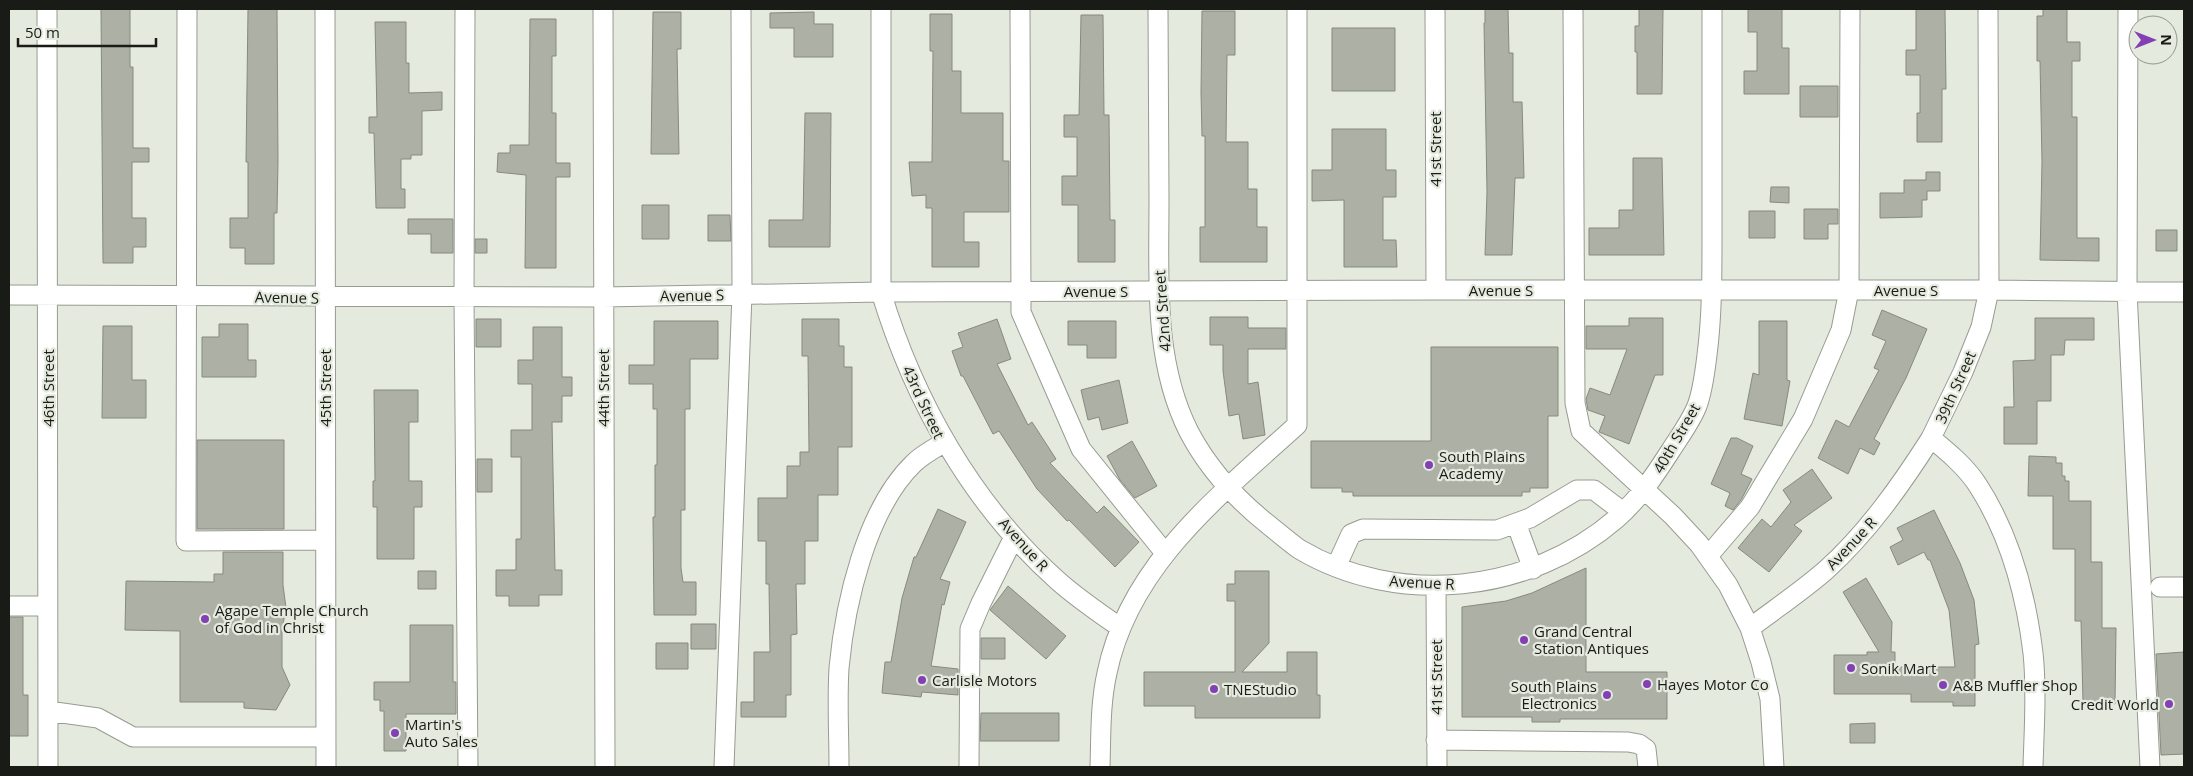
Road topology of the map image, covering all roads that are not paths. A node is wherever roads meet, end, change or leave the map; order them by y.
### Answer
1 (47, 9) edge
2 (186, 9) edge
3 (326, 9) edge
4 (465, 9) edge
5 (603, 9) edge
6 (741, 9) edge
7 (881, 9) edge
8 (1020, 9) edge
9 (1158, 9) edge
10 (1297, 9) edge
11 (1435, 9) edge
12 (1574, 9) edge
13 (1712, 9) edge
14 (1850, 9) edge
15 (1988, 9) edge
16 (2128, 9) edge
17 (1296, 290) junction
18 (1436, 290) junction
19 (1574, 290) junction
20 (1712, 290) junction
21 (1849, 290) junction
22 (1989, 290) junction
23 (1020, 291) junction
24 (1159, 291) junction
25 (2127, 291) junction
26 (881, 292) junction
27 (2184, 292) edge
28 (742, 294) junction
29 (9, 295) edge
30 (48, 295) junction
31 (188, 296) junction
32 (325, 297) junction
33 (464, 297) junction
34 (603, 297) junction
35 (1931, 438) junction
36 (945, 442) junction
37 (1228, 488) junction
38 (1646, 489) junction
39 (1623, 512) junction
40 (1516, 524) junction
41 (1014, 537) junction
42 (325, 540) junction
43 (1165, 553) junction
44 (1708, 556) junction
45 (1336, 567) junction
46 (1533, 568) junction
47 (1436, 586) junction
48 (2160, 587) dead end
49 (2184, 587) edge
50 (9, 606) edge
51 (48, 606) junction
52 (1121, 628) junction
53 (1750, 628) junction
54 (48, 711) junction
55 (326, 737) junction
56 (1436, 740) junction
57 (48, 767) edge
58 (326, 767) edge
59 (468, 767) edge
60 (605, 767) edge
61 (724, 767) edge
62 (839, 767) edge
63 (969, 767) edge
64 (1100, 767) edge
65 (1436, 767) edge
66 (1648, 767) edge
67 (1774, 767) edge
68 (2034, 767) edge
69 (2150, 767) edge

1 - 30 street, 46th Street
2 - 31 street
3 - 32 street, 45th Street
4 - 33 street
5 - 34 street, 44th Street
6 - 28 street
7 - 26 street, 43rd Street
8 - 23 street
9 - 24 street, 42nd Street
10 - 17 street
11 - 18 street, 41st Street
12 - 19 street
13 - 20 street, 40th Street
14 - 21 street
15 - 22 street, 39th Street
16 - 25 street
17 - 18 street, Avenue S
17 - 24 street, Avenue S
17 - 37 street
18 - 19 street, Avenue S
19 - 20 street, Avenue S
19 - 38 street
20 - 21 street, Avenue S
20 - 38 street, 40th Street
21 - 22 street, Avenue S
21 - 44 street
22 - 25 street, Avenue S
22 - 35 street, 39th Street
23 - 24 street, Avenue S
23 - 26 street, Avenue S
23 - 43 street
24 - 37 street, 42nd Street
25 - 27 street, Avenue S
25 - 69 street
26 - 28 street, Avenue S
26 - 36 street, 43rd Street
28 - 34 street, Avenue S
28 - 61 street
29 - 30 street, Avenue S
30 - 31 street, Avenue S
30 - 51 street, 46th Street
31 - 32 street, Avenue S
31 - 42 street
32 - 33 street, Avenue S
32 - 42 street, 45th Street
33 - 34 street, Avenue S
33 - 59 street
34 - 60 street, 44th Street
35 - 53 street, Avenue R
35 - 68 street, 39th Street
36 - 41 street, Avenue R
36 - 62 street, 43rd Street
37 - 43 street
37 - 45 street, Avenue R
38 - 39 street, Avenue R
38 - 44 street, 40th Street
39 - 40 street
39 - 46 street, Avenue R
40 - 45 street
40 - 46 street
41 - 52 street, Avenue R
41 - 63 street
42 - 55 street, 45th Street
43 - 52 street
44 - 53 street, 40th Street
45 - 47 street, Avenue R
46 - 47 street, Avenue R
47 - 56 street, 41st Street
48 - 49 street
50 - 51 street
51 - 54 street, 46th Street
52 - 64 street
53 - 67 street, 40th Street
54 - 55 street
54 - 57 street, 46th Street
55 - 58 street, 45th Street
56 - 65 street, 41st Street
56 - 66 street

